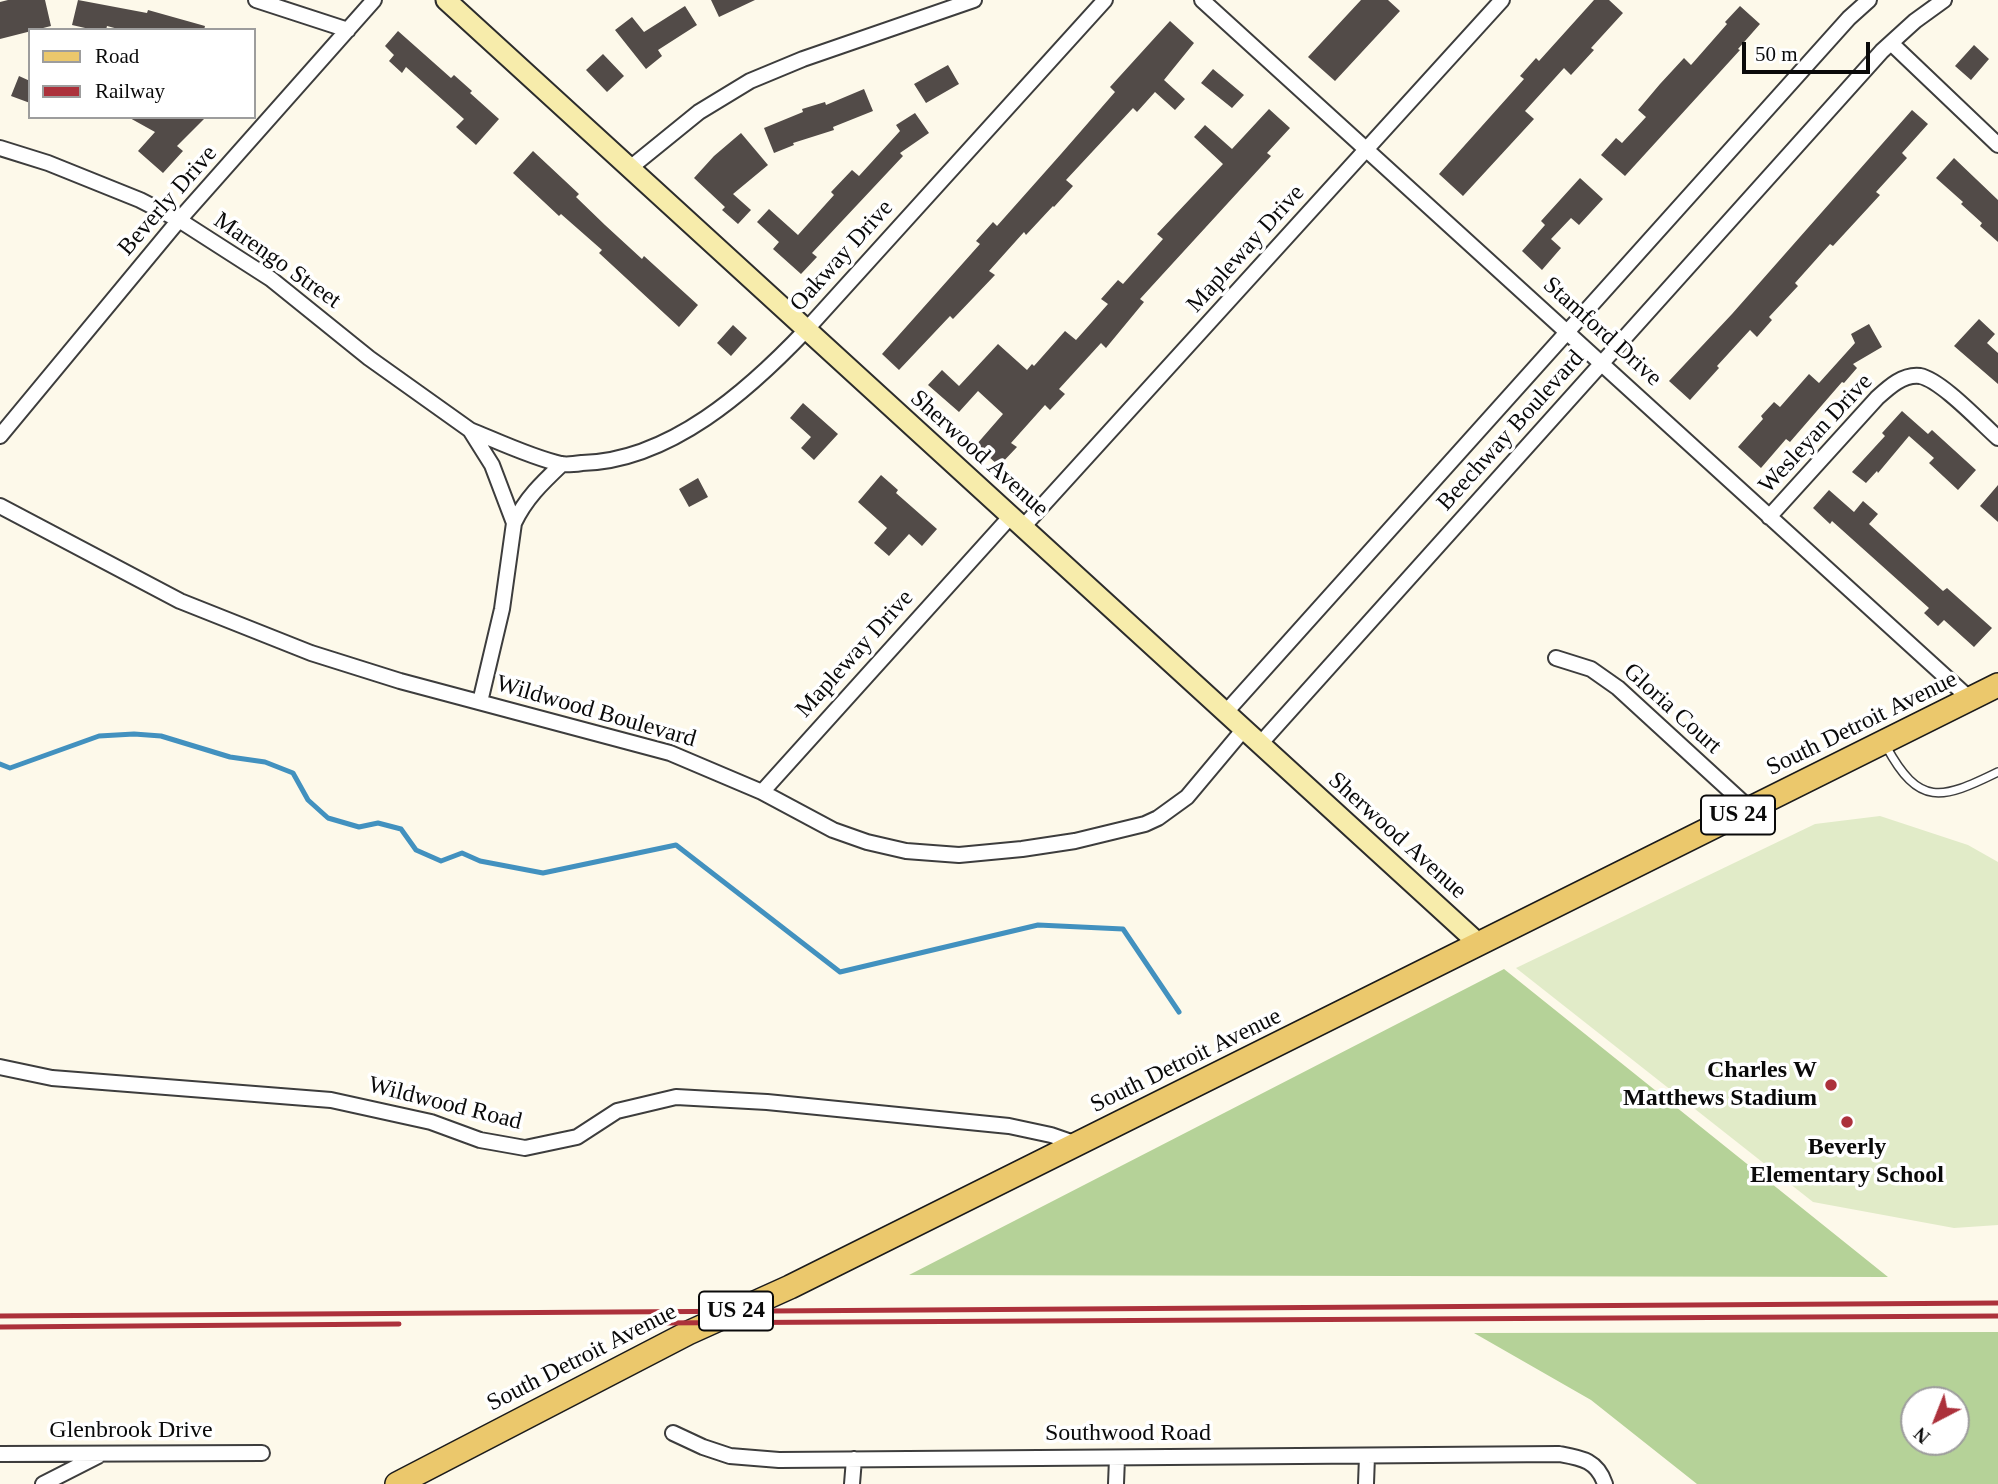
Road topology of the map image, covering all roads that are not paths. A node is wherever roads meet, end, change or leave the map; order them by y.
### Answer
1 (256, 0) edge
2 (374, 0) edge
3 (446, 0) edge
4 (974, 0) edge
5 (1105, 0) edge
6 (1202, 0) edge
7 (1502, 0) edge
8 (1869, 0) edge
9 (1944, 0) edge
10 (348, 30) junction
11 (1891, 43) junction
12 (1998, 145) edge
13 (0, 148) edge
14 (1367, 150) junction
15 (630, 168) junction
16 (179, 220) junction
17 (807, 330) junction
18 (1567, 332) junction
19 (1602, 363) junction
20 (470, 430) junction
21 (0, 436) edge
22 (1998, 438) edge
23 (562, 464) junction
24 (0, 506) edge
25 (1769, 517) junction
26 (1017, 522) junction
27 (514, 523) junction
28 (1556, 658) dead end
29 (1998, 685) edge
30 (1970, 699) junction
31 (480, 702) junction
32 (1226, 712) junction
33 (1244, 729) junction
34 (1884, 742) junction
35 (1259, 744) junction
36 (1998, 772) edge
37 (762, 792) junction
38 (1750, 809) junction
39 (1478, 943) junction
40 (0, 1067) edge
41 (1077, 1144) junction
42 (673, 1433) dead end
43 (102, 1453) junction
44 (262, 1453) dead end
45 (0, 1454) edge
46 (1367, 1456) junction
47 (1117, 1458) junction
48 (854, 1460) junction
49 (43, 1484) edge
50 (397, 1484) edge
51 (852, 1484) edge
52 (1116, 1484) edge
53 (1366, 1484) edge
54 (1605, 1484) edge

1 - 10 street
2 - 10 street, Beverly Drive
3 - 15 street, Sherwood Avenue
4 - 15 street
5 - 17 street, Oakway Drive
6 - 14 street, Stamford Drive
7 - 14 street, Mapleway Drive
8 - 18 street, Beechway Boulevard
9 - 11 street, Beechway Boulevard
10 - 16 street, Beverly Drive
11 - 12 street
11 - 19 street, Beechway Boulevard
13 - 16 street, Marengo Street
14 - 18 street, Stamford Drive
14 - 26 street, Mapleway Drive
15 - 17 street, Sherwood Avenue
16 - 20 street, Marengo Street
16 - 21 street, Beverly Drive
17 - 23 street, Oakway Drive
17 - 26 street, Sherwood Avenue
18 - 19 street, Stamford Drive
18 - 32 street, Beechway Boulevard
19 - 25 street, Stamford Drive
19 - 35 street, Beechway Boulevard
20 - 23 street, Marengo Street
20 - 27 street, Marengo Street
22 - 25 street, Wesleyan Drive
23 - 27 street, Marengo Street
24 - 31 street, Wildwood Boulevard
25 - 30 street, Stamford Drive
26 - 32 street, Sherwood Avenue
26 - 37 street, Mapleway Drive
27 - 31 street, Marengo Street
28 - 38 street, Gloria Court
29 - 30 main road, South Detroit Avenue / US 24
30 - 34 main road, South Detroit Avenue / US 24
31 - 37 street, Wildwood Boulevard
32 - 33 street, Sherwood Avenue
33 - 35 street, Sherwood Avenue
33 - 37 street, Wildwood Boulevard
34 - 36 lane
34 - 38 main road, South Detroit Avenue / US 24
35 - 39 street, Sherwood Avenue
38 - 39 main road, South Detroit Avenue / US 24
39 - 41 main road, South Detroit Avenue / US 24
40 - 41 street, Wildwood Road
41 - 50 main road, South Detroit Avenue / US 24
42 - 48 street, Southwood Road
43 - 44 street, Glenbrook Drive
43 - 45 street, Glenbrook Drive
43 - 49 street
46 - 47 street, Southwood Road
46 - 53 street
46 - 54 street, Southwood Road
47 - 48 street, Southwood Road
47 - 52 street
48 - 51 street

